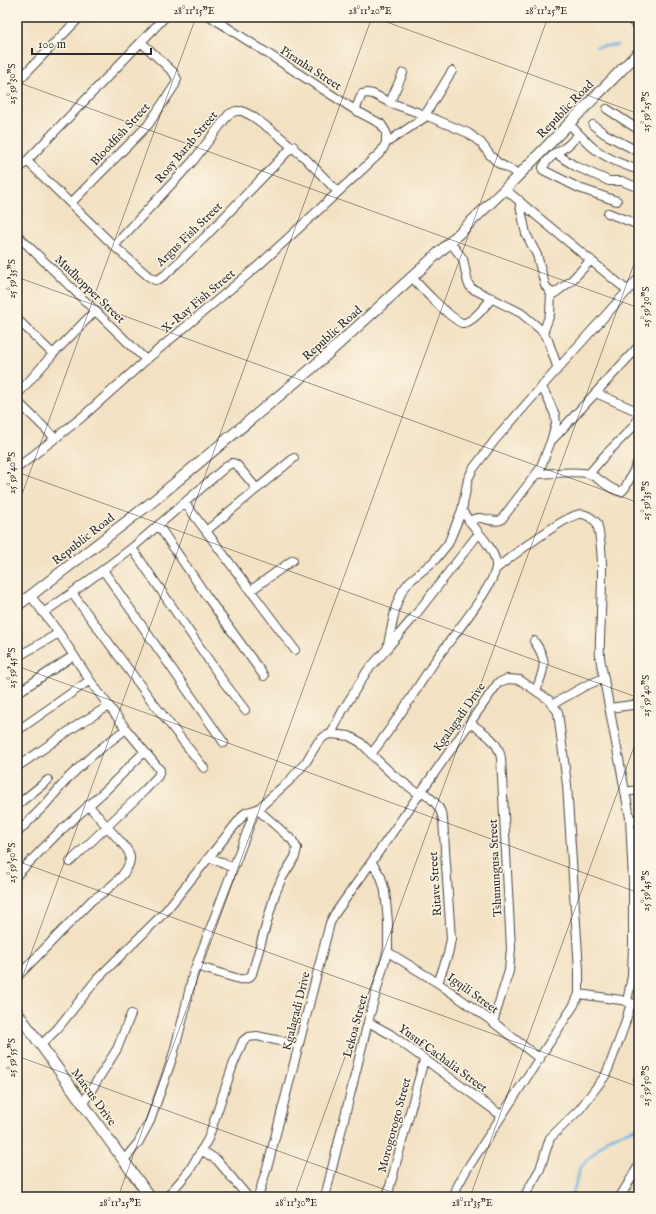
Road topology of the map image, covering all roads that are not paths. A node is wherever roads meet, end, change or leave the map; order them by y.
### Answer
1 (80, 17) edge
2 (165, 17) edge
3 (211, 17) edge
4 (628, 17) edge
5 (635, 17) edge
6 (639, 21) edge
7 (639, 28) edge
8 (141, 42) junction
9 (639, 52) edge
10 (452, 71) dead end
11 (403, 73) dead end
12 (17, 82) edge
13 (390, 102) junction
14 (607, 109) dead end
15 (355, 110) junction
16 (426, 116) junction
17 (569, 124) junction
18 (593, 125) dead end
19 (639, 130) edge
20 (579, 134) junction
21 (386, 143) junction
22 (293, 146) junction
23 (639, 152) edge
24 (555, 153) junction
25 (27, 161) junction
26 (639, 170) edge
27 (17, 171) edge
28 (519, 174) junction
29 (639, 188) edge
30 (505, 189) junction
31 (338, 192) junction
32 (519, 200) junction
33 (617, 200) dead end
34 (71, 203) junction
35 (608, 213) dead end
36 (639, 225) edge
37 (17, 236) edge
38 (450, 242) junction
39 (114, 246) junction
40 (591, 260) junction
41 (412, 277) junction
42 (639, 278) edge
43 (628, 291) junction
44 (551, 292) junction
45 (492, 298) junction
46 (95, 311) junction
47 (17, 319) edge
48 (543, 333) junction
49 (639, 346) edge
50 (53, 354) junction
51 (146, 360) junction
52 (558, 368) junction
53 (542, 387) junction
54 (596, 393) junction
55 (17, 395) edge
56 (17, 401) edge
57 (639, 412) edge
58 (639, 418) edge
59 (55, 438) junction
60 (551, 441) junction
61 (294, 458) dead end
62 (639, 460) edge
63 (17, 468) edge
64 (536, 474) junction
65 (589, 474) junction
66 (257, 489) junction
67 (185, 503) junction
68 (462, 510) junction
69 (469, 521) junction
70 (158, 525) junction
71 (206, 531) junction
72 (479, 533) junction
73 (132, 548) junction
74 (293, 560) dead end
75 (496, 569) junction
76 (103, 570) junction
77 (250, 591) junction
78 (72, 593) junction
79 (30, 595) junction
80 (17, 606) edge
81 (43, 613) junction
82 (59, 633) junction
83 (534, 641) dead end
84 (387, 649) junction
85 (295, 650) dead end
86 (73, 656) junction
87 (17, 657) edge
88 (264, 676) dead end
89 (604, 678) junction
90 (90, 680) junction
91 (536, 691) junction
92 (17, 693) edge
93 (553, 704) junction
94 (639, 704) edge
95 (109, 706) junction
96 (610, 708) junction
97 (245, 710) dead end
98 (470, 723) junction
99 (126, 729) junction
100 (17, 731) edge
101 (331, 734) junction
102 (224, 743) dead end
103 (144, 752) junction
104 (371, 754) junction
105 (17, 767) edge
106 (204, 768) dead end
107 (48, 780) dead end
108 (639, 790) edge
109 (626, 792) junction
110 (420, 793) junction
111 (17, 805) edge
112 (88, 805) junction
113 (256, 810) junction
114 (630, 820) junction
115 (639, 820) edge
116 (107, 827) junction
117 (17, 833) edge
118 (635, 851) edge
119 (209, 857) junction
120 (70, 862) dead end
121 (372, 863) junction
122 (233, 868) junction
123 (17, 875) edge
124 (636, 880) edge
125 (636, 912) edge
126 (636, 944) edge
127 (388, 952) junction
128 (196, 966) junction
129 (636, 972) edge
130 (17, 977) edge
131 (438, 983) junction
132 (579, 994) junction
133 (632, 1003) edge
134 (17, 1012) edge
135 (131, 1014) dead end
136 (368, 1022) junction
137 (492, 1022) junction
138 (41, 1045) junction
139 (299, 1045) junction
140 (540, 1059) junction
141 (424, 1060) junction
142 (83, 1104) junction
143 (501, 1115) junction
144 (202, 1150) junction
145 (124, 1160) junction
146 (639, 1165) edge
147 (150, 1197) edge
148 (166, 1197) edge
149 (248, 1197) edge
150 (258, 1197) edge
151 (325, 1197) edge
152 (387, 1197) edge
153 (454, 1197) edge
154 (524, 1197) edge
155 (620, 1197) edge

1 - 12 street
2 - 8 street
3 - 15 street, Piranha Street
4 - 7 street
5 - 6 street
8 - 25 street
8 - 34 street, Bloodfish Street
9 - 17 street, Republic Road
10 - 16 street
11 - 13 street
13 - 15 street
13 - 16 street
14 - 19 street
15 - 21 street, Piranha Street
16 - 21 street, X-Ray Fish Street
16 - 28 street
17 - 20 street
17 - 28 street, Republic Road
18 - 23 street
20 - 24 street
20 - 26 street
21 - 31 street, X-Ray Fish Street
22 - 31 street, Rosy Barab Street
22 - 39 street, Argus Fish Street
22 - 39 street, Rosy Barab Street
24 - 29 street
24 - 33 street
25 - 27 street
25 - 34 street, Argus Fish Street
28 - 30 street, Republic Road
30 - 32 street
30 - 38 street, Republic Road
31 - 51 street, X-Ray Fish Street
32 - 40 street
32 - 44 street
34 - 39 street, Argus Fish Street
35 - 36 street
37 - 46 street, Mudhopper Street
38 - 41 street, Republic Road
38 - 45 street
40 - 43 street
40 - 44 street
41 - 45 street
41 - 79 street, Republic Road
42 - 43 street
43 - 52 street
44 - 48 street
45 - 48 street
46 - 50 street
46 - 51 street, Mudhopper Street
47 - 50 street
48 - 52 street
49 - 54 street
50 - 55 street
51 - 59 street, X-Ray Fish Street
52 - 53 street
53 - 60 street
53 - 68 street
54 - 57 street
54 - 60 street
56 - 59 street
58 - 65 street
59 - 63 street, X-Ray Fish Street
60 - 64 street
61 - 66 street
62 - 65 street
64 - 65 street
64 - 69 street
66 - 67 street
66 - 71 street
67 - 70 street
67 - 71 street
68 - 69 street
68 - 84 street
69 - 72 street
70 - 73 street
70 - 88 street
71 - 77 street
72 - 75 street
72 - 84 street
73 - 76 street
73 - 97 street
74 - 77 street
75 - 89 street
75 - 104 street
76 - 78 street
76 - 102 street
77 - 85 street
78 - 81 street
78 - 106 street
79 - 80 street, Republic Road
79 - 81 street
81 - 82 street
82 - 86 street
82 - 87 street
83 - 91 street
84 - 101 street
86 - 90 street
86 - 92 street
89 - 93 street
89 - 96 street
90 - 95 street
90 - 100 street
91 - 93 street, Kgalagadi Drive
91 - 98 street, Kgalagadi Drive
93 - 132 street
94 - 96 street
95 - 99 street
95 - 105 street
96 - 109 street
98 - 110 street, Kgalagadi Drive
98 - 137 street, Tshunungusa Street
99 - 103 street
99 - 117 street
101 - 104 street, Ritave Street
101 - 113 street
103 - 112 street
103 - 116 street
104 - 110 street, Ritave Street
107 - 111 street
108 - 109 street
109 - 114 street
110 - 121 street, Kgalagadi Drive
110 - 131 street, Ritave Street
112 - 116 street
112 - 123 street
113 - 119 street
113 - 122 street
113 - 128 street
114 - 115 street
114 - 118 street
116 - 120 street
116 - 130 street
118 - 124 street
119 - 122 street
119 - 138 street
121 - 127 street, Lekoa Street
121 - 139 street, Kgalagadi Drive
122 - 128 street
124 - 125 street
125 - 126 street
126 - 129 street
127 - 131 street, Igqili Street
127 - 136 street, Lekoa Street
128 - 145 street
129 - 133 street
131 - 137 street, Igqili Street
132 - 133 street
132 - 140 street
133 - 154 street
134 - 138 street, Marcus Drive
135 - 142 street
136 - 141 street, Yusuf Cachalia Street
136 - 151 street, Lekoa Street
137 - 140 street, Igqili Street
138 - 142 street, Marcus Drive
139 - 144 street
139 - 150 street, Kgalagadi Drive
140 - 143 street
141 - 143 street, Yusuf Cachalia Street
141 - 152 street, Morogorogo Street
142 - 145 street, Marcus Drive
143 - 153 street
144 - 148 street
144 - 149 street
145 - 147 street, Marcus Drive
146 - 155 street

